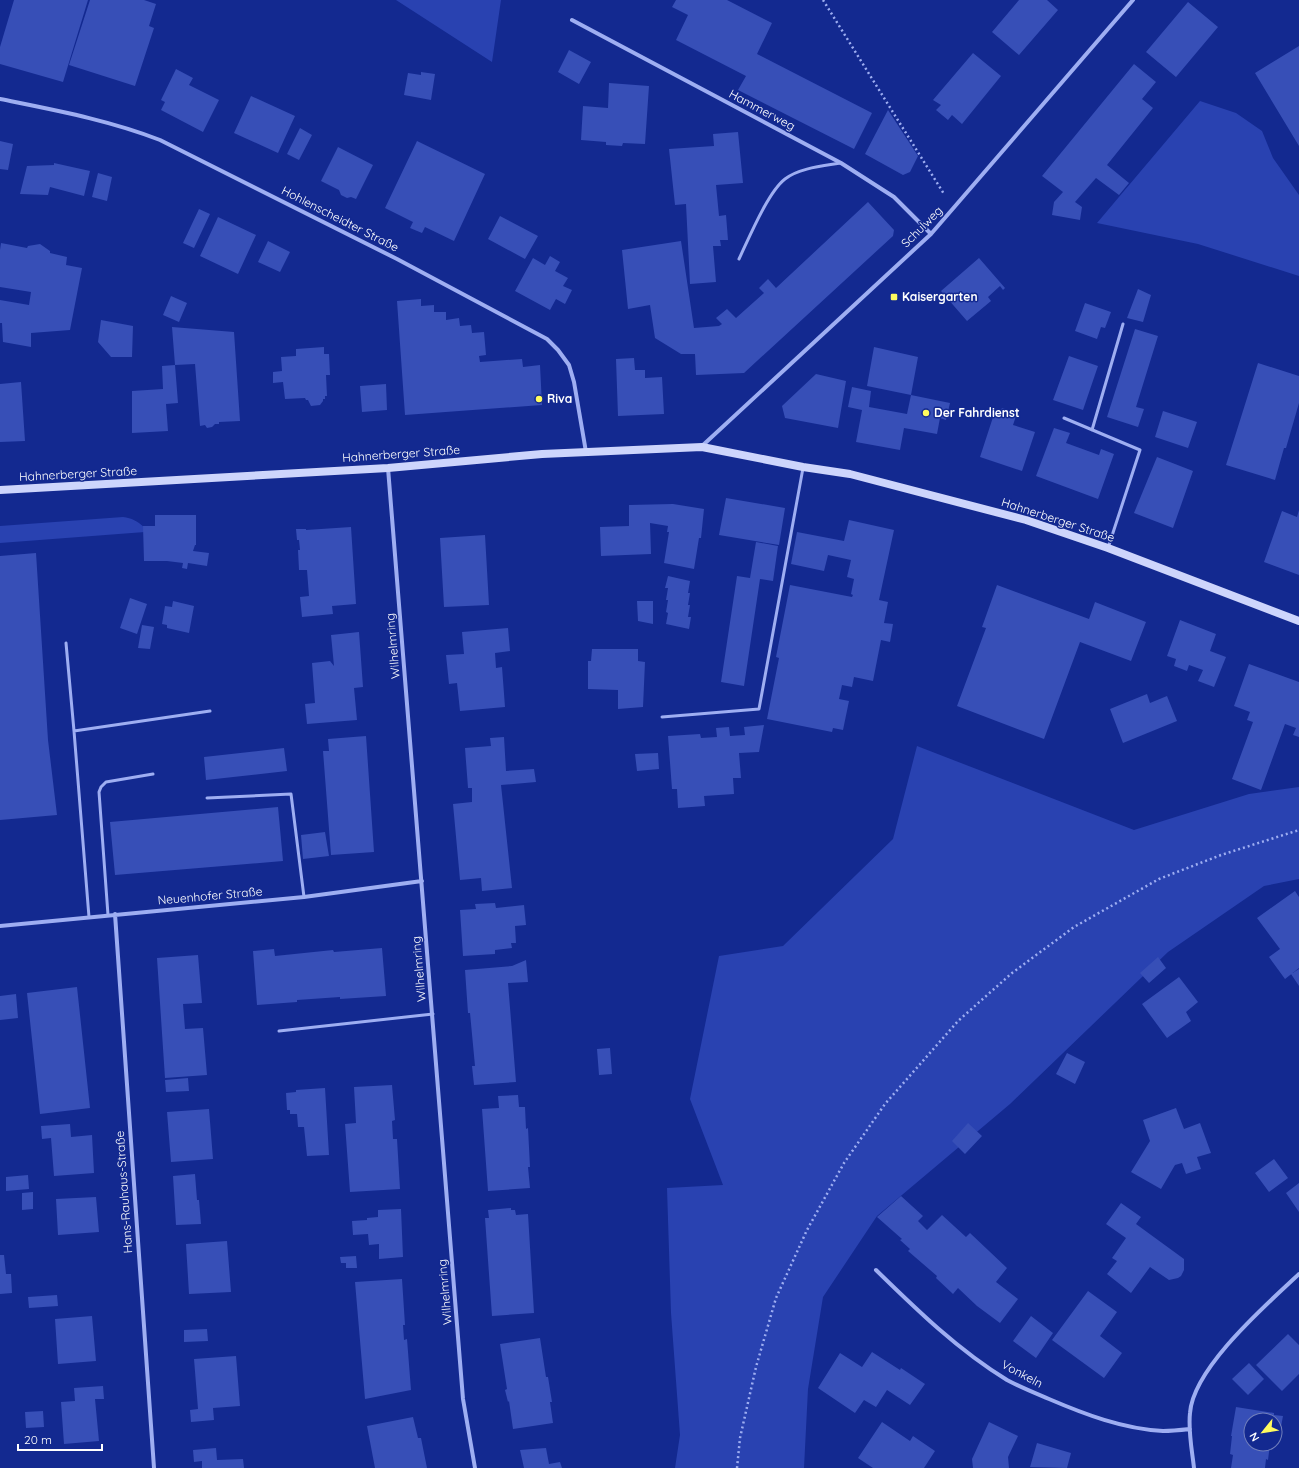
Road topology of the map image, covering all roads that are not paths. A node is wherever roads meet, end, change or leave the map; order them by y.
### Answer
1 (1133, 0) edge
2 (572, 20) dead end
3 (0, 99) edge
4 (840, 163) junction
5 (931, 234) junction
6 (739, 259) dead end
7 (1123, 324) dead end
8 (1064, 418) dead end
9 (1092, 430) junction
10 (702, 447) junction
11 (586, 452) junction
12 (803, 467) junction
13 (388, 468) junction
14 (0, 490) edge
15 (1108, 548) junction
16 (1299, 621) edge
17 (66, 643) dead end
18 (210, 711) dead end
19 (662, 716) dead end
20 (74, 731) junction
21 (153, 774) dead end
22 (207, 798) dead end
23 (422, 881) junction
24 (304, 897) junction
25 (115, 914) junction
26 (108, 915) junction
27 (89, 917) junction
28 (0, 926) edge
29 (433, 1014) junction
30 (279, 1031) dead end
31 (876, 1270) dead end
32 (1299, 1274) edge
33 (1190, 1429) junction
34 (154, 1468) edge
35 (475, 1468) edge
36 (1194, 1468) edge

1 - 5 street, Schulweg
2 - 4 street, Hammerweg
3 - 11 street, Hohlenscheidter Straße
4 - 5 street, Hammerweg
4 - 6 lane
5 - 10 street, Schulweg
7 - 9 lane
8 - 9 lane
9 - 15 lane
10 - 11 main road, Hahnerberger Straße
10 - 12 main road, Hahnerberger Straße
11 - 13 main road, Hahnerberger Straße
12 - 15 main road, Hahnerberger Straße
12 - 19 lane
13 - 14 main road, Hahnerberger Straße
13 - 23 street, Wilhelmring
15 - 16 main road, Hahnerberger Straße
17 - 20 lane
18 - 20 lane
20 - 27 lane
21 - 26 lane
22 - 24 lane
23 - 24 street, Neuenhofer Straße
23 - 29 street, Wilhelmring
24 - 25 street, Neuenhofer Straße
25 - 26 street, Neuenhofer Straße
25 - 34 street, Hans-Rauhaus-Straße
26 - 27 street, Neuenhofer Straße
27 - 28 street, Neuenhofer Straße
29 - 30 lane
29 - 35 street, Wilhelmring
31 - 33 street, Vonkeln
32 - 33 street
33 - 36 street

